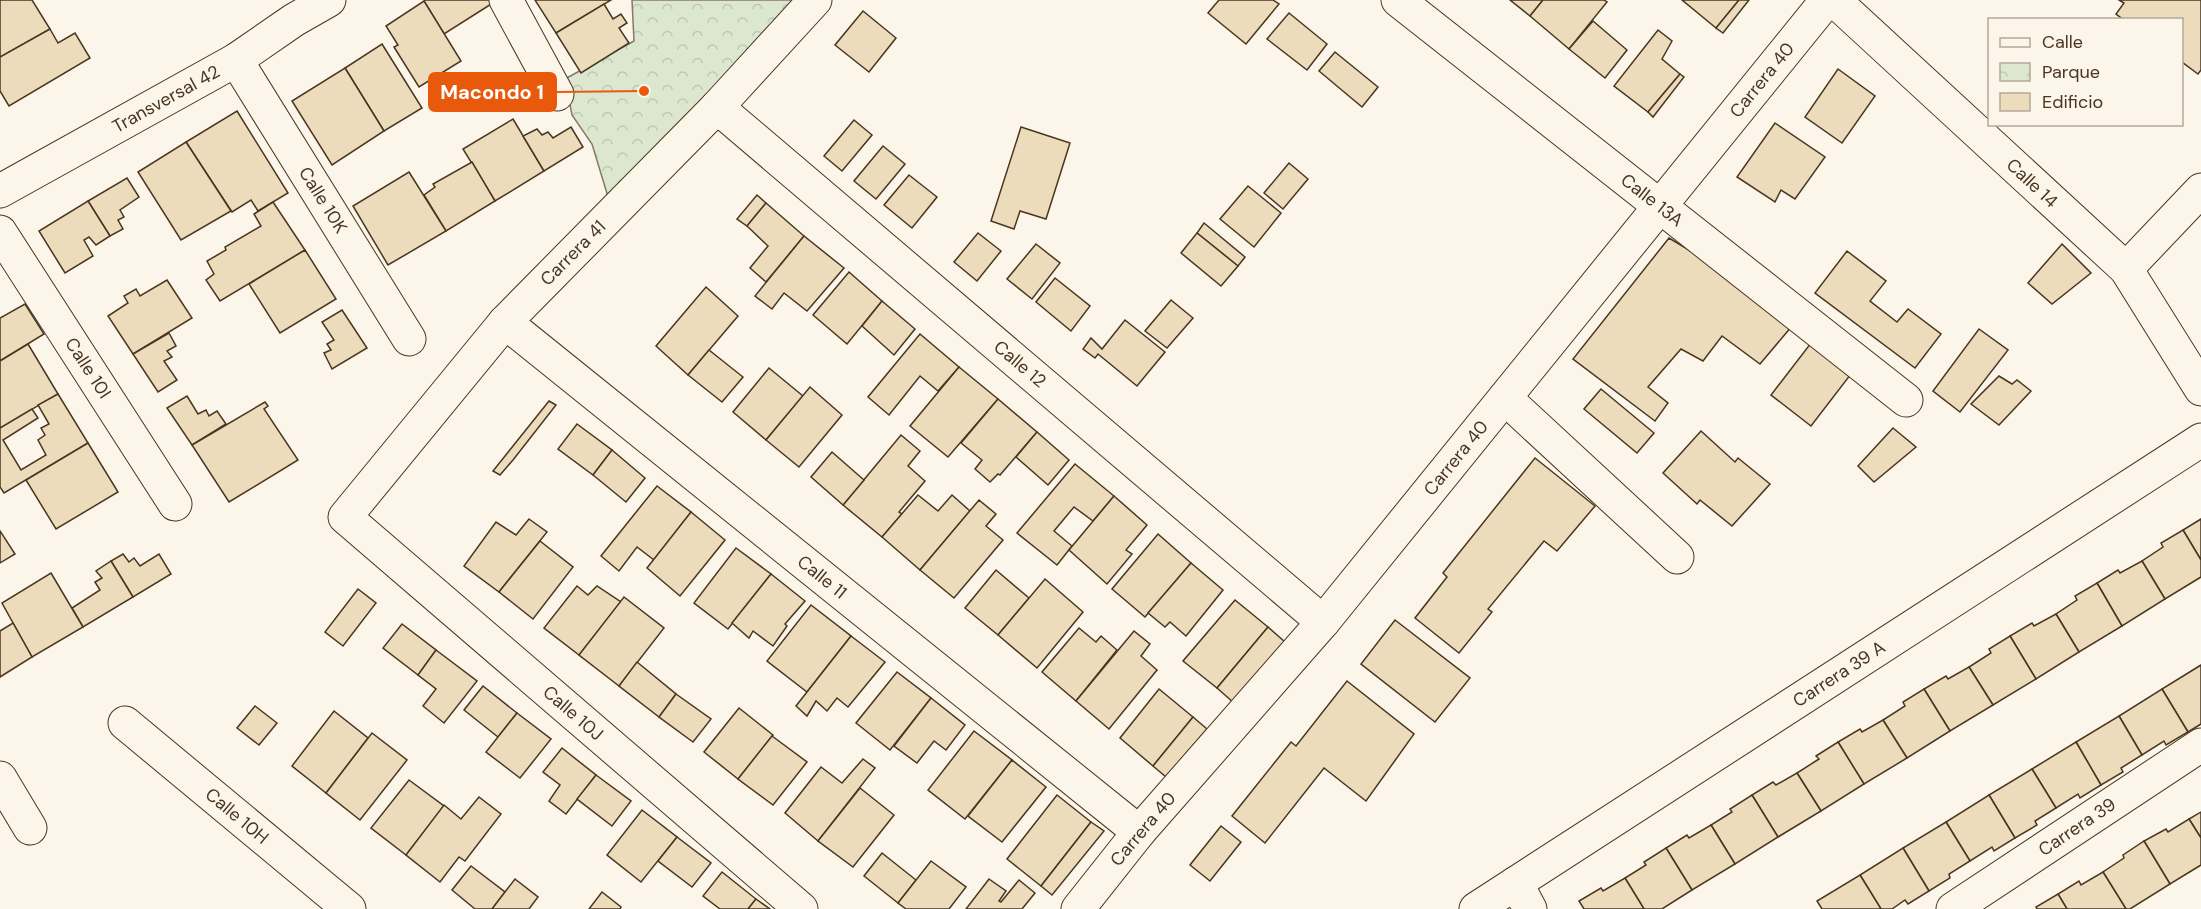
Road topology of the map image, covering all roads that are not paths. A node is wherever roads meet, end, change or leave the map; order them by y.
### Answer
1 (329, 0) edge
2 (506, 0) edge
3 (815, 0) edge
4 (1398, 0) edge
5 (1827, 0) edge
6 (1834, 0) edge
7 (294, 10) edge
8 (236, 60) junction
9 (557, 93) dead end
10 (717, 107) junction
11 (2201, 190) edge
12 (0, 191) edge
13 (1660, 206) junction
14 (0, 232) edge
15 (2126, 269) junction
16 (505, 322) junction
17 (409, 339) dead end
18 (2201, 389) edge
19 (1505, 398) junction
20 (1906, 400) dead end
21 (2201, 440) edge
22 (175, 504) dead end
23 (345, 517) joint
24 (1677, 557) dead end
25 (1323, 622) junction
26 (126, 723) dead end
27 (2201, 745) edge
28 (0, 778) edge
29 (30, 828) dead end
30 (1139, 832) junction
31 (1523, 896) edge
32 (349, 909) edge
33 (801, 909) edge
34 (1078, 909) edge
35 (1476, 909) edge
36 (1953, 909) edge

1 - 7 street, Transversal 42
2 - 9 street
3 - 10 street, Carrera 41
4 - 13 street, Calle 13A
5 - 13 street, Carrera 40
6 - 15 street, Calle 14
7 - 8 street, Transversal 42
8 - 12 street, Transversal 42
8 - 17 street, Calle 10K
10 - 16 street, Carrera 41
10 - 25 street, Calle 12
11 - 15 street
13 - 19 street, Carrera 40
13 - 20 street, Calle 13A
14 - 22 street, Calle 10I
15 - 18 street, Calle 14
16 - 23 street, Carrera 41
16 - 30 street, Calle 11
19 - 24 street
19 - 25 street, Carrera 40
21 - 31 street, Carrera 39 A
23 - 33 street, Calle 10J
25 - 30 street, Carrera 40
26 - 32 street, Calle 10H
27 - 36 street, Carrera 39
28 - 29 street
30 - 34 street, Carrera 40
31 - 35 street, Carrera 39 A

